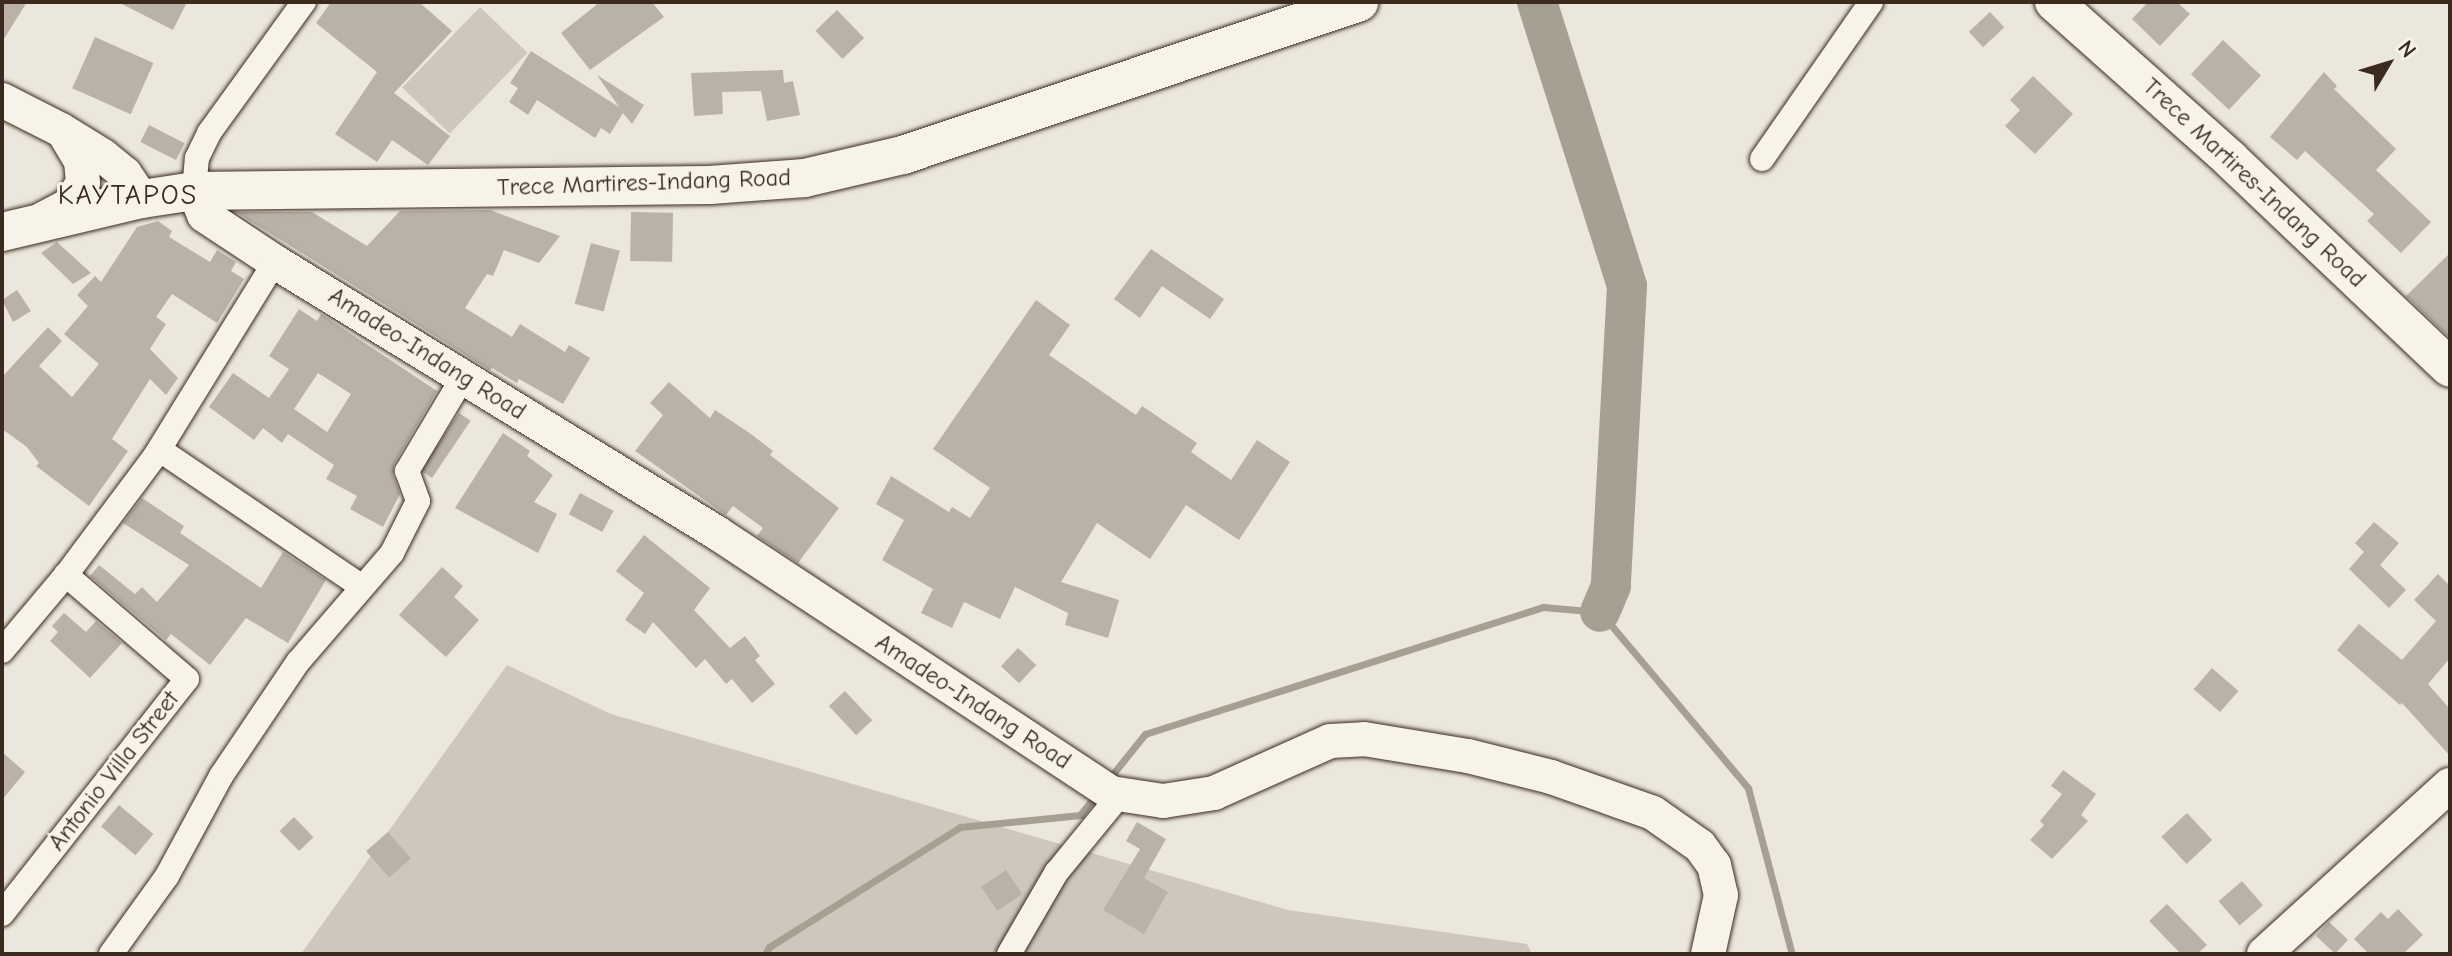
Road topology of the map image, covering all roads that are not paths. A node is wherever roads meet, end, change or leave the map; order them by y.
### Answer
1 (304, 2) edge
2 (1359, 2) edge
3 (1871, 2) edge
4 (2054, 2) edge
5 (2, 100) edge
6 (61, 130) junction
7 (1762, 159) dead end
8 (142, 199) junction
9 (202, 205) junction
10 (16, 228) edge
11 (275, 262) junction
12 (2450, 368) edge
13 (463, 377) junction
14 (160, 450) junction
15 (66, 575) junction
16 (361, 586) junction
17 (2, 651) edge
18 (2450, 785) edge
19 (1115, 794) junction
20 (2, 914) edge
21 (111, 954) edge
22 (1009, 954) edge
23 (1708, 954) edge
24 (2264, 954) edge

1 - 9 street
2 - 9 main road, Trece Martires-Indang Road
3 - 7 street
4 - 12 main road, Trece Martires-Indang Road
5 - 6 street
6 - 8 street
6 - 10 street
8 - 9 main road, Trece Martires-Indang Road
8 - 10 main road, Trece Martires-Indang Road
9 - 11 street, Amadeo-Indang Road
11 - 13 street, Amadeo-Indang Road
11 - 14 street
13 - 16 street
13 - 19 street, Amadeo-Indang Road
14 - 15 street
14 - 16 street
15 - 17 street
15 - 20 street, Antonio Villa Street
16 - 21 street
18 - 24 street
19 - 22 street
19 - 23 street, Amadeo-Indang Road

